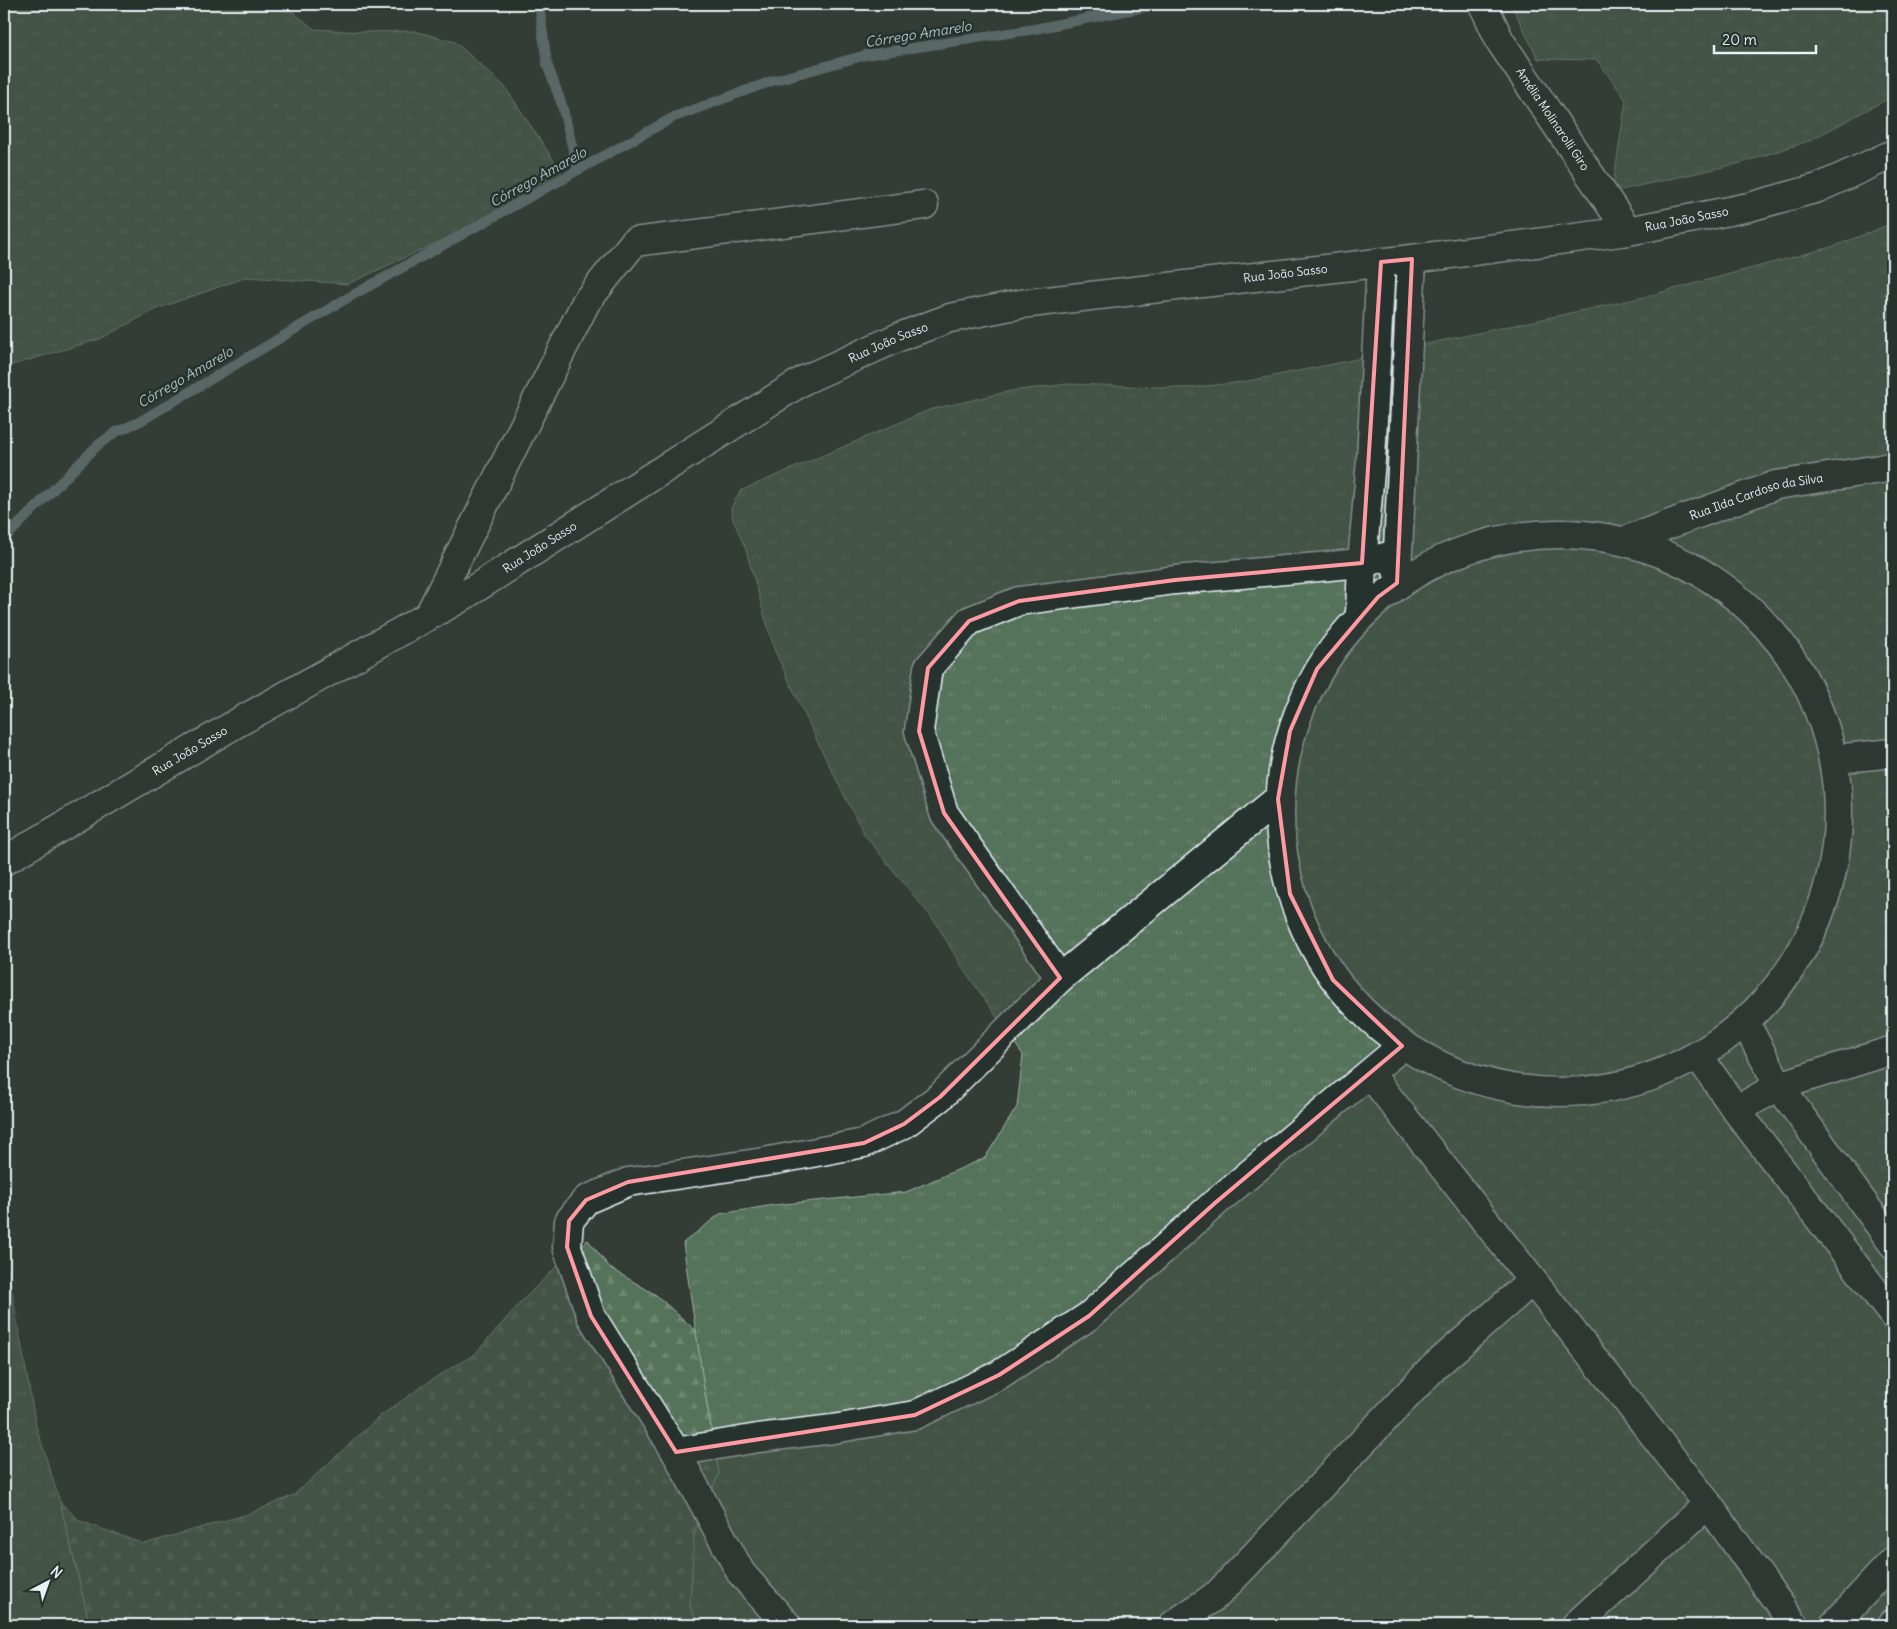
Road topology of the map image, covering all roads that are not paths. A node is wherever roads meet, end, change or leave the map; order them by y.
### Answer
1 (1483, 4) edge
2 (1893, 154) edge
3 (924, 205) dead end
4 (1628, 231) junction
5 (1412, 259) junction
6 (1381, 262) junction
7 (1893, 466) edge
8 (1624, 541) junction
9 (1396, 554) junction
10 (1362, 562) junction
11 (1397, 583) junction
12 (1360, 614) junction
13 (429, 615) junction
14 (1893, 753) edge
15 (1834, 759) junction
16 (1278, 799) junction
17 (4, 861) edge
18 (1060, 978) junction
19 (1746, 1024) junction
20 (1402, 1046) junction
21 (1893, 1050) edge
22 (1700, 1058) junction
23 (1370, 1074) junction
24 (1779, 1086) junction
25 (1736, 1110) junction
26 (1893, 1244) edge
27 (1532, 1281) junction
28 (1893, 1315) edge
29 (676, 1452) junction
30 (1708, 1504) junction
31 (1893, 1561) edge
32 (787, 1625) edge
33 (1173, 1625) edge
34 (1576, 1625) edge
35 (1794, 1625) edge
36 (1834, 1625) edge

1 - 4 street, Amélia Molinarolli Giro
2 - 4 street, Rua João Sasso
3 - 13 street
4 - 5 street, Rua João Sasso
5 - 6 street, Rua João Sasso
5 - 9 street
6 - 10 street
6 - 13 street, Rua João Sasso
7 - 8 street, Rua Ilda Cardoso da Silva
8 - 11 street
8 - 15 street
9 - 10 street
9 - 11 street
10 - 12 street
10 - 18 street
11 - 12 street
12 - 16 street
13 - 17 street, Rua João Sasso
14 - 15 street
15 - 19 street
16 - 18 street
16 - 20 street
18 - 29 street
19 - 22 street
19 - 24 street
20 - 22 street
20 - 23 street
21 - 24 street
22 - 25 street
23 - 27 street
23 - 29 street
24 - 25 street
24 - 26 street
25 - 28 street
27 - 30 street
27 - 33 street
29 - 32 street
30 - 34 street
30 - 35 street
31 - 36 street

